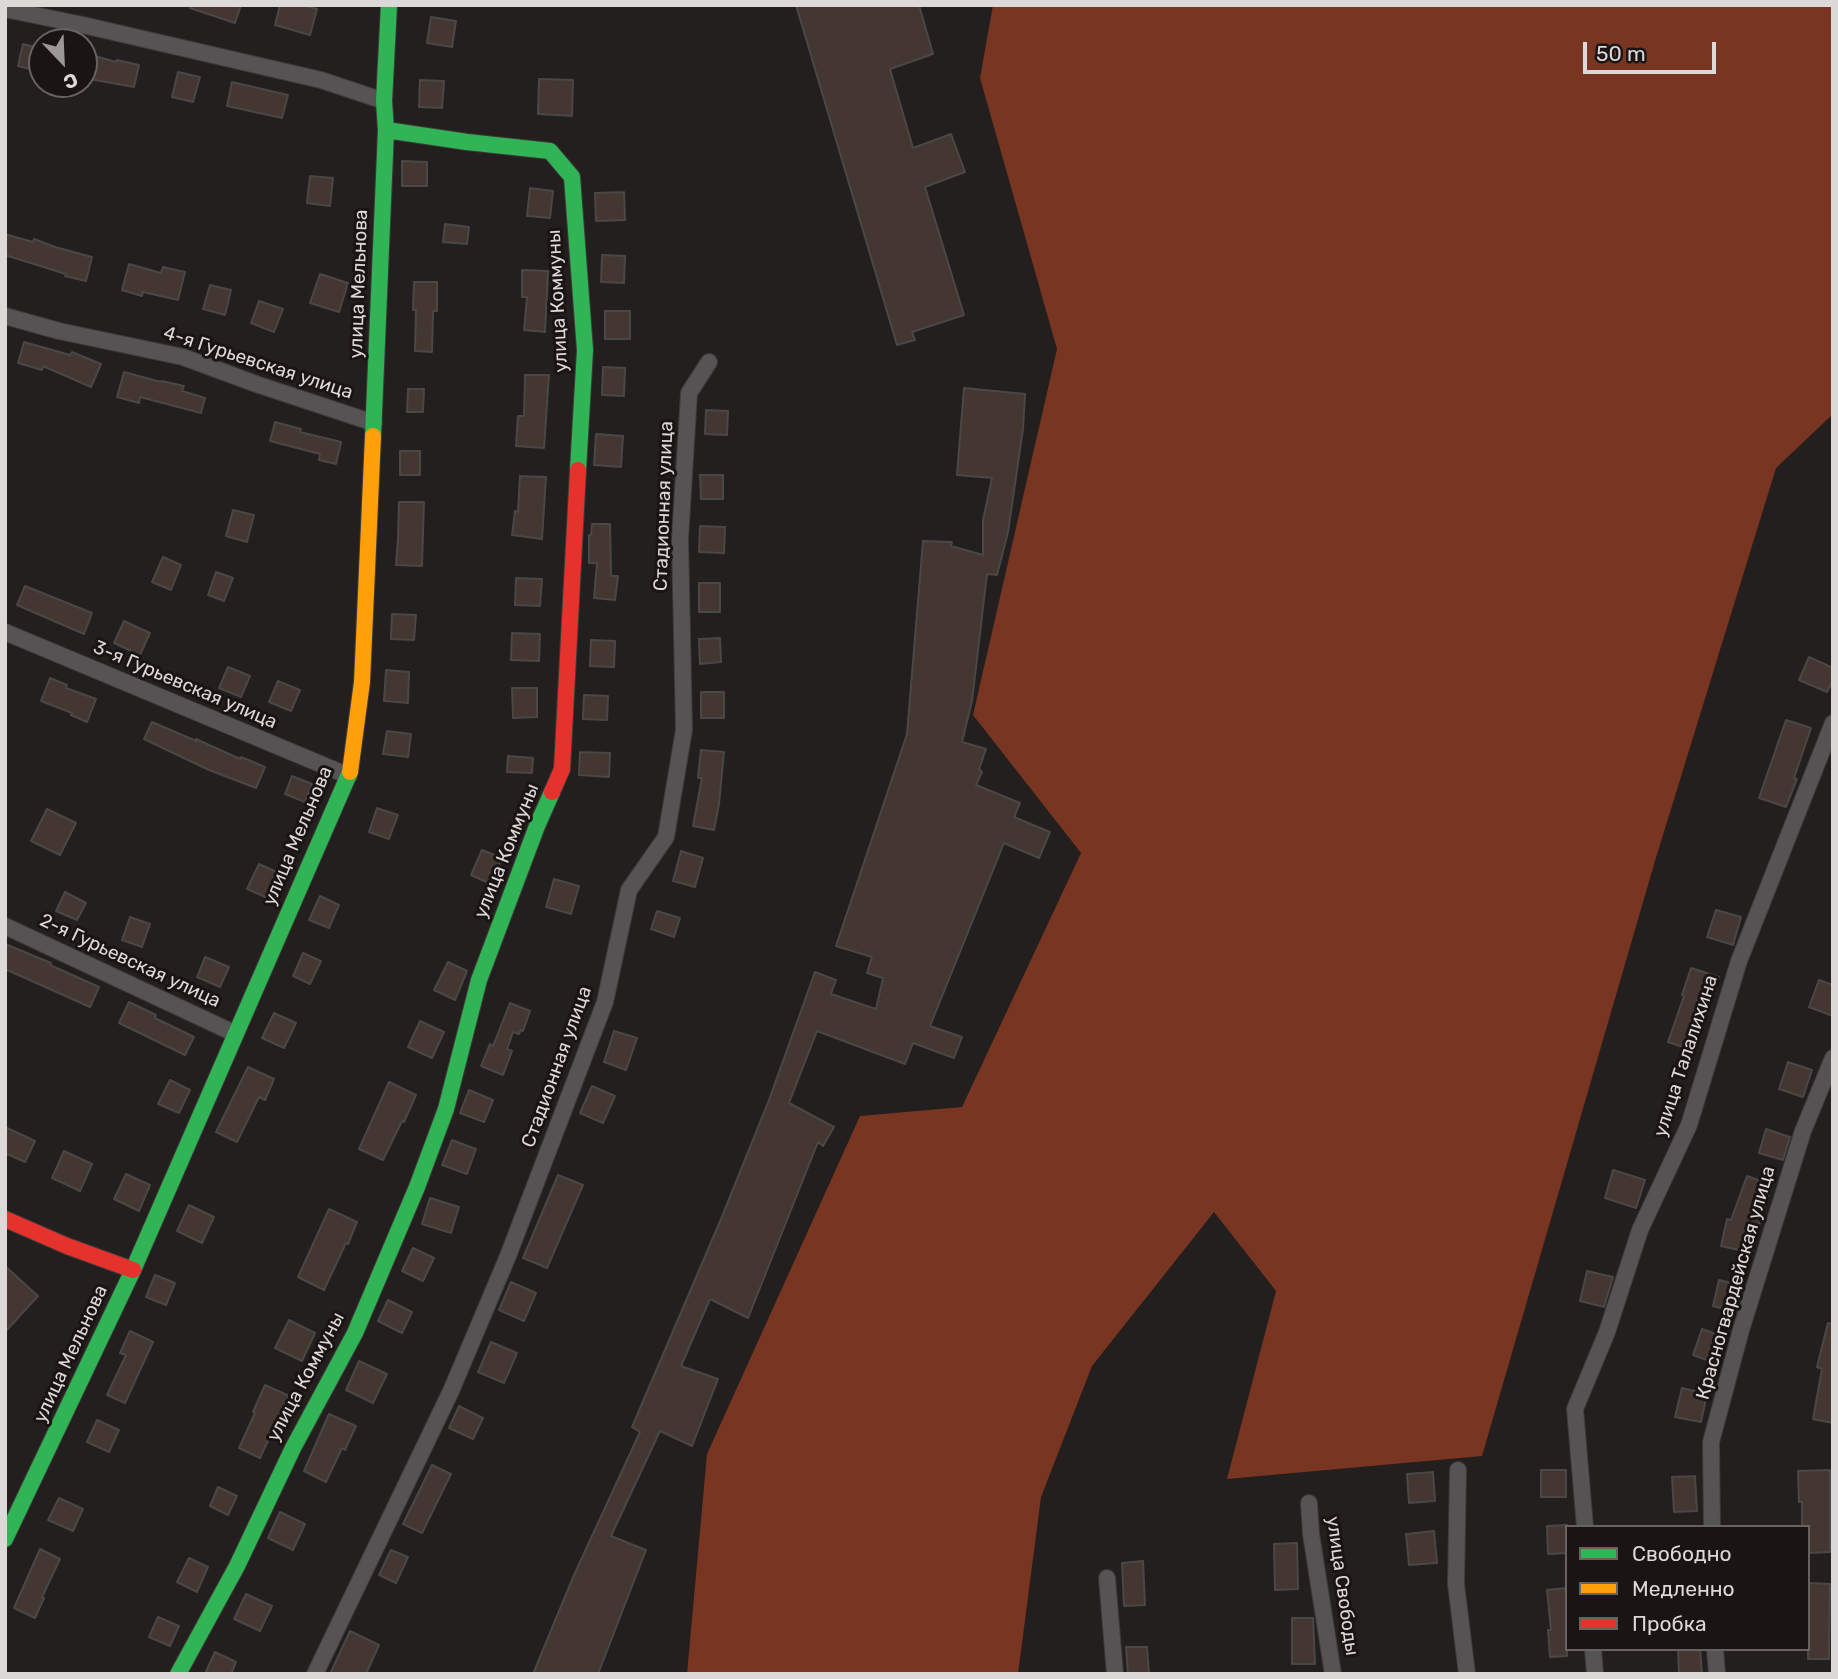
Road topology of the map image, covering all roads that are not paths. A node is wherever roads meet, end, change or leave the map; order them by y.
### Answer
1 (388, 5) edge
2 (5, 9) edge
3 (384, 101) junction
4 (386, 130) junction
5 (5, 316) edge
6 (709, 362) dead end
7 (374, 423) junction
8 (5, 632) edge
9 (1833, 723) edge
10 (349, 776) junction
11 (5, 926) edge
12 (236, 1034) junction
13 (1833, 1058) edge
14 (5, 1219) edge
15 (134, 1270) junction
16 (1458, 1470) dead end
17 (1309, 1503) dead end
18 (1586, 1525) edge
19 (1712, 1525) edge
20 (5, 1539) edge
21 (1107, 1578) dead end
22 (1593, 1651) edge
23 (1715, 1651) edge
24 (178, 1674) edge
25 (315, 1674) edge
26 (1115, 1674) edge
27 (1333, 1674) edge
28 (1467, 1674) edge
29 (1595, 1674) edge
30 (1717, 1674) edge

1 - 3 street, улица Мельнова
2 - 3 street
3 - 4 street, улица Мельнова
4 - 7 street, улица Мельнова
4 - 24 street, улица Коммуны
5 - 7 street, 4-я Гурьевская улица
6 - 25 street, Стадионная улица
7 - 10 street, улица Мельнова
8 - 10 street, 3-я Гурьевская улица
9 - 18 street, улица Талалихина
10 - 12 street, улица Мельнова
11 - 12 street, 2-я Гурьевская улица
12 - 15 street, улица Мельнова
13 - 19 street, Красногвардейская улица
14 - 15 street
15 - 20 street, улица Мельнова
16 - 28 street
17 - 27 street, улица Свободы
21 - 26 street
22 - 29 street
23 - 30 street

